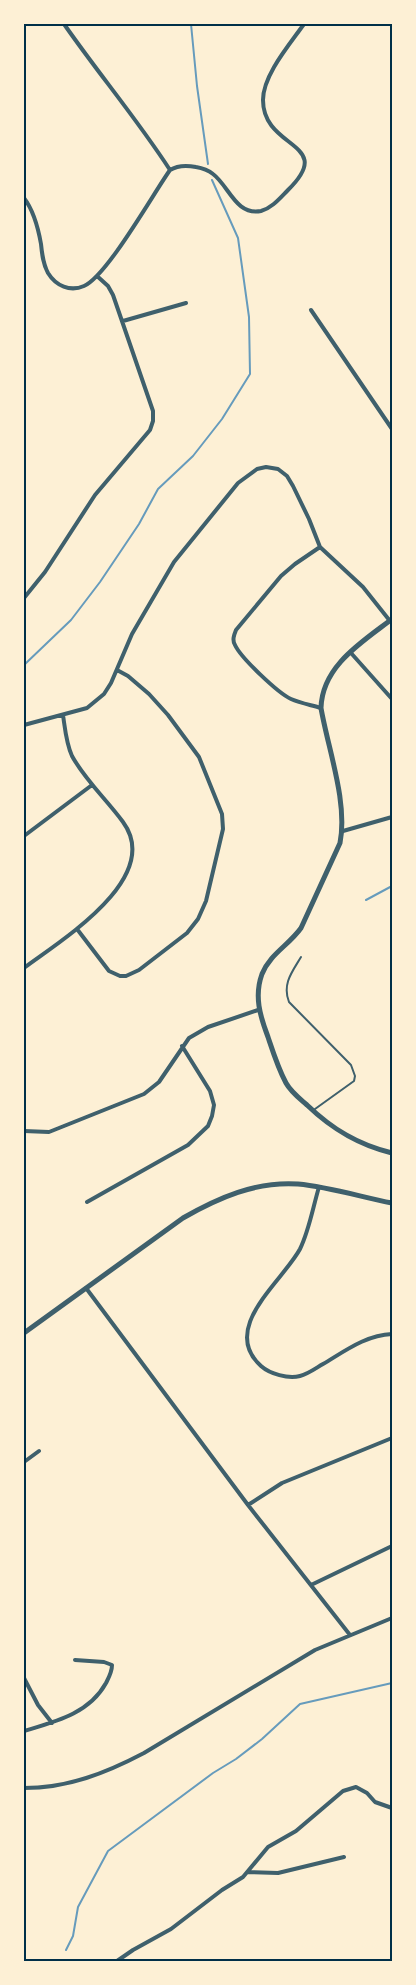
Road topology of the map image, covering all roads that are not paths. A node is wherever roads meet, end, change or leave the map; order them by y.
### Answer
1 (64, 24) edge
2 (304, 24) edge
3 (170, 170) junction
4 (24, 198) edge
5 (97, 276) junction
6 (186, 303) dead end
7 (311, 310) dead end
8 (123, 321) junction
9 (392, 429) edge
10 (320, 547) junction
11 (24, 598) edge
12 (391, 620) edge
13 (351, 652) junction
14 (116, 670) junction
15 (392, 699) edge
16 (321, 708) junction
17 (63, 715) junction
18 (24, 725) edge
19 (92, 785) junction
20 (392, 816) edge
21 (342, 830) junction
22 (24, 836) edge
23 (76, 929) junction
24 (301, 957) dead end
25 (24, 968) edge
26 (258, 1010) junction
27 (182, 1046) junction
28 (313, 1111) junction
29 (24, 1131) edge
30 (392, 1153) edge
31 (319, 1187) junction
32 (87, 1202) dead end
33 (392, 1203) edge
34 (86, 1288) junction
35 (24, 1333) edge
36 (392, 1334) edge
37 (392, 1438) edge
38 (39, 1451) dead end
39 (24, 1462) edge
40 (248, 1505) junction
41 (392, 1546) edge
42 (311, 1585) junction
43 (392, 1618) edge
44 (350, 1634) junction
45 (75, 1660) dead end
46 (24, 1678) edge
47 (52, 1723) junction
48 (24, 1731) edge
49 (24, 1788) edge
50 (392, 1808) edge
51 (344, 1857) dead end
52 (248, 1872) junction
53 (117, 1961) edge

1 - 3 street
2 - 3 street
3 - 5 street
4 - 5 street
5 - 8 street
6 - 8 street
7 - 9 street
8 - 11 street
10 - 12 street
10 - 14 street
10 - 16 street
12 - 13 street
13 - 15 street
13 - 16 street
14 - 17 street
14 - 23 street
16 - 21 street
17 - 18 street
17 - 19 street
19 - 22 street
19 - 23 street
20 - 21 street
21 - 26 street
23 - 25 street
24 - 28 lane
26 - 27 street
26 - 28 street
27 - 29 street
27 - 32 street
28 - 30 street
31 - 33 street
31 - 34 street
31 - 36 street
34 - 35 street
34 - 40 street
37 - 40 street
38 - 39 street
40 - 42 street
41 - 42 street
42 - 44 street
43 - 44 street
44 - 49 street
45 - 47 street
46 - 47 street
47 - 48 street
50 - 52 street
51 - 52 street
52 - 53 street

